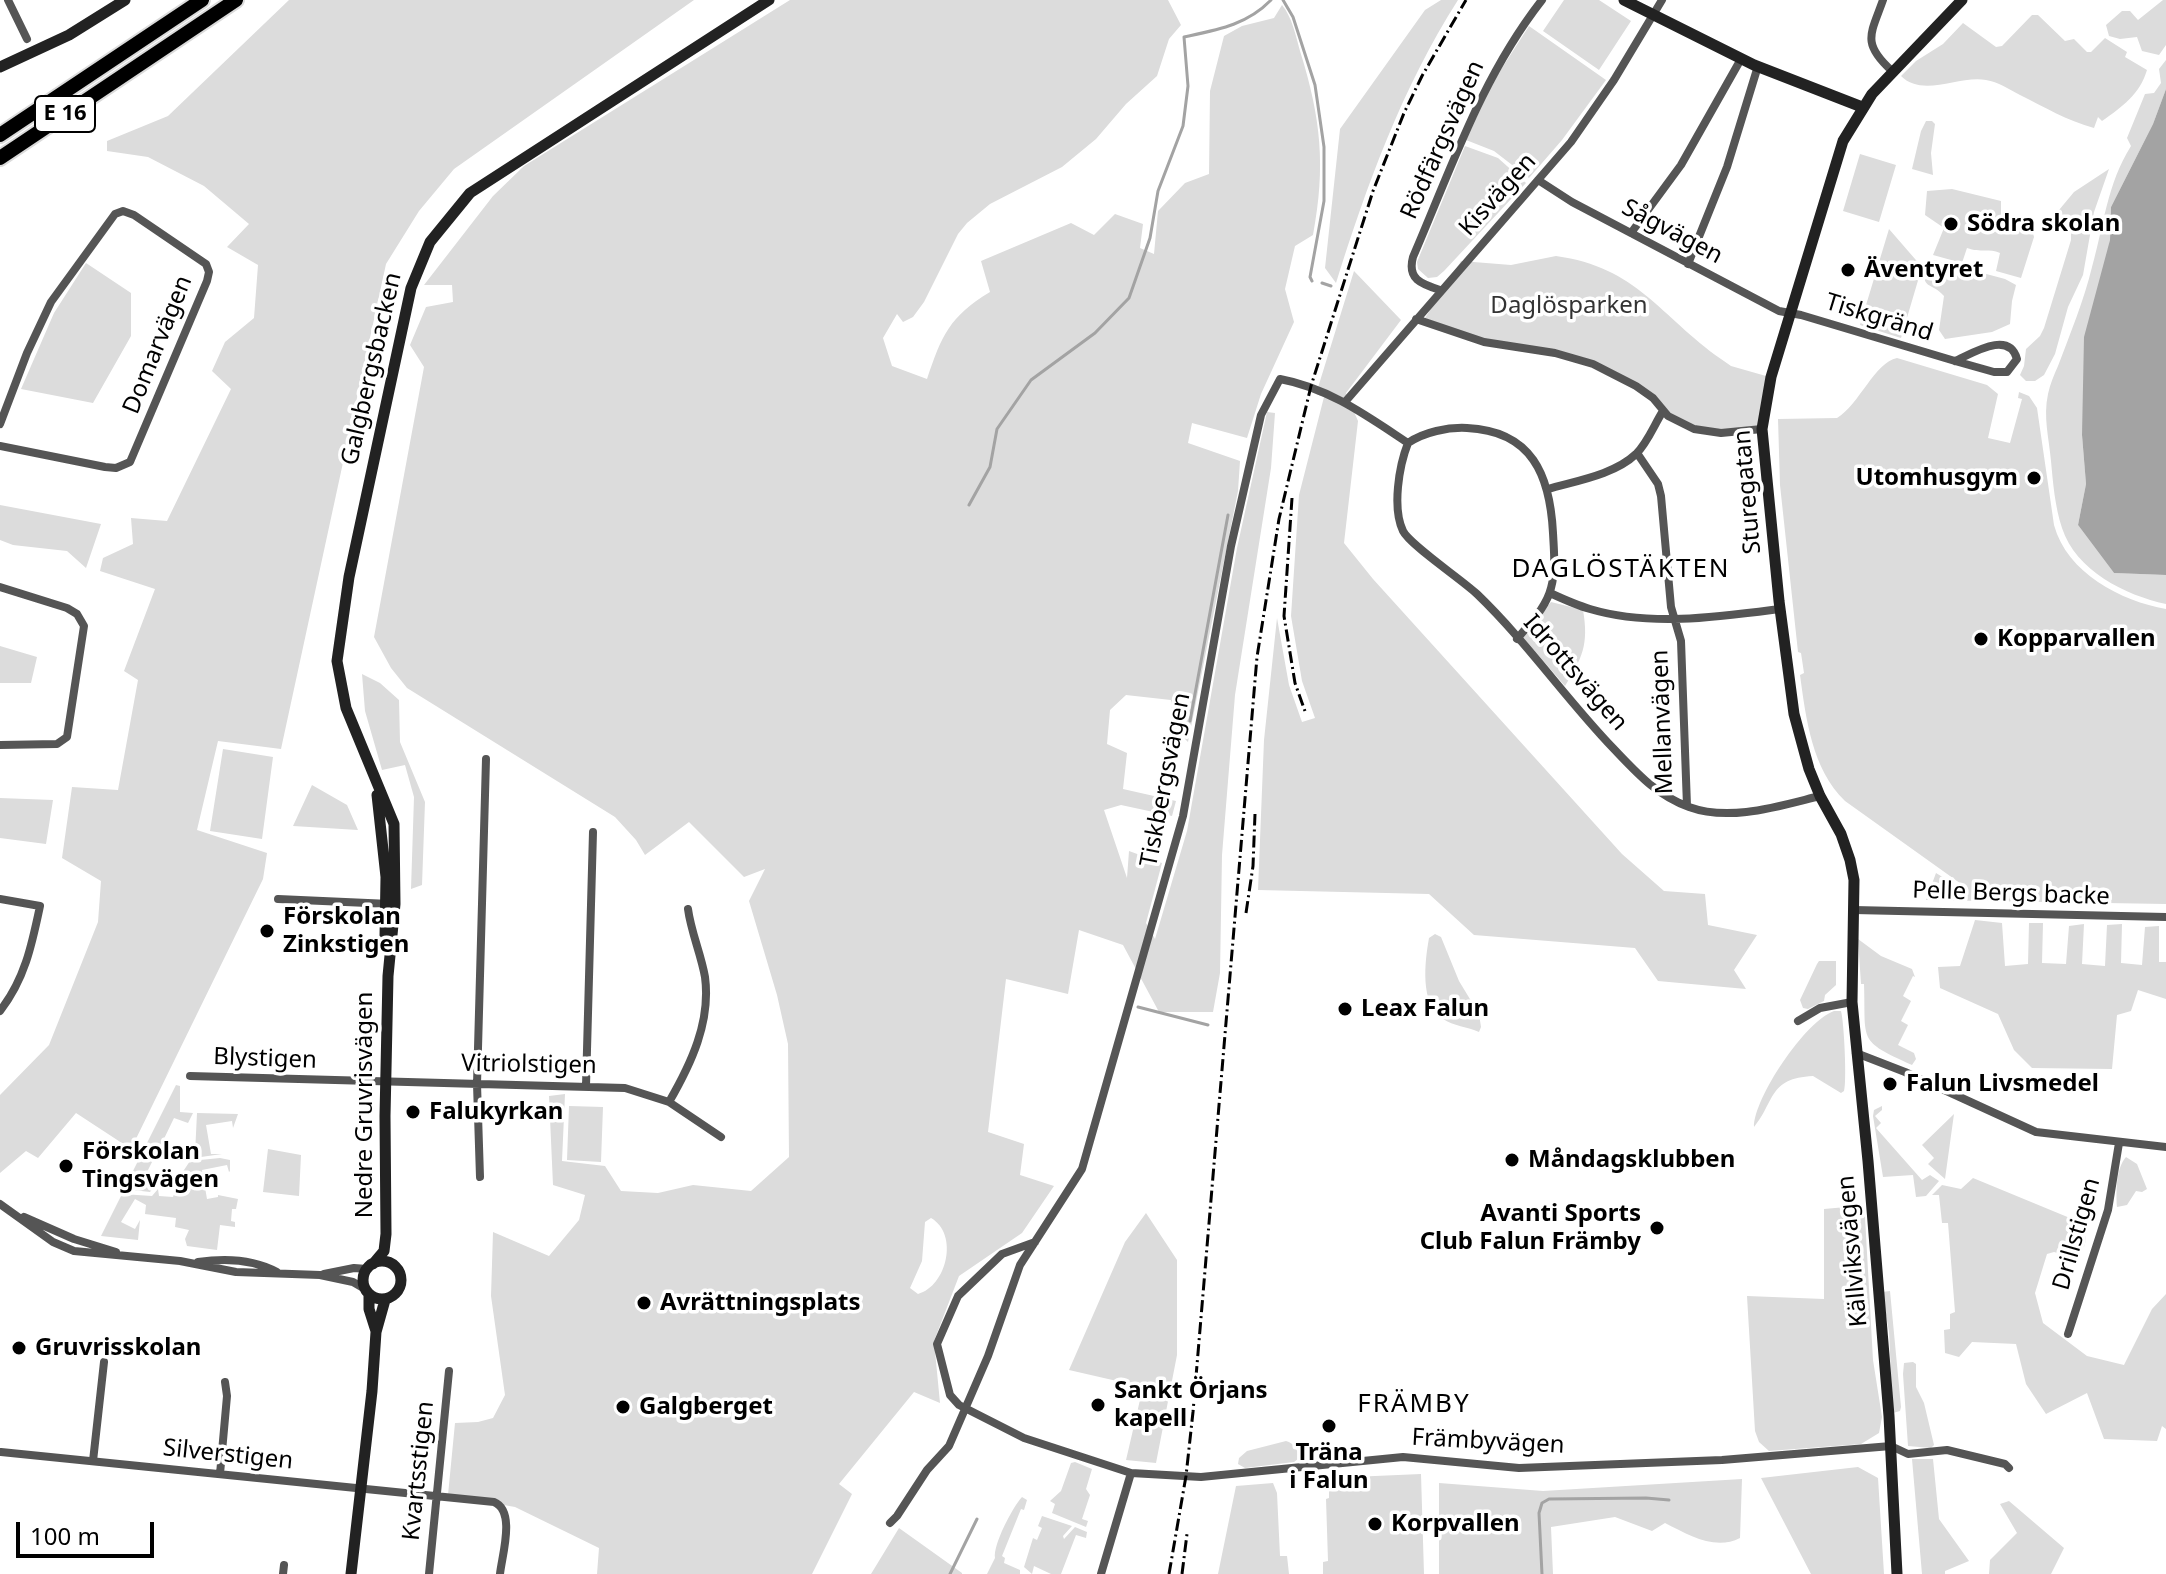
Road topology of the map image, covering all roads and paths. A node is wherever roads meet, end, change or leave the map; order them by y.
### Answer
1 (8, 0) edge
2 (125, 0) edge
3 (202, 0) edge
4 (236, 0) edge
5 (769, 0) edge
6 (1542, 0) edge
7 (1624, 0) edge
8 (1662, 0) edge
9 (1883, 0) edge
10 (1962, 0) edge
11 (1653, 15) junction
12 (27, 39) dead end
13 (1741, 59) junction
14 (1758, 66) junction
15 (0, 67) edge
16 (1892, 71) junction
17 (1862, 107) junction
18 (0, 135) edge
19 (0, 158) edge
20 (1538, 180) junction
21 (1631, 233) junction
22 (1688, 264) junction
23 (1440, 290) junction
24 (1791, 314) junction
25 (1416, 319) junction
26 (1955, 361) junction
27 (1345, 402) junction
28 (1663, 411) junction
29 (0, 424) edge
30 (1762, 429) junction
31 (1408, 443) junction
32 (0, 446) edge
33 (1637, 453) junction
34 (1548, 489) junction
35 (0, 587) edge
36 (1550, 593) junction
37 (1780, 609) junction
38 (1675, 618) junction
39 (1517, 639) junction
40 (0, 745) edge
41 (486, 759) dead end
42 (372, 775) joint
43 (1820, 796) junction
44 (1687, 806) junction
45 (593, 832) dead end
46 (0, 899) edge
47 (278, 899) dead end
48 (390, 904) junction
49 (688, 909) dead end
50 (1854, 910) junction
51 (2166, 917) edge
52 (1852, 1002) junction
53 (0, 1011) edge
54 (1798, 1021) dead end
55 (1856, 1053) junction
56 (190, 1076) dead end
57 (387, 1082) junction
58 (477, 1084) junction
59 (586, 1086) junction
60 (669, 1102) junction
61 (721, 1137) dead end
62 (2119, 1143) junction
63 (2166, 1147) edge
64 (480, 1177) dead end
65 (0, 1204) edge
66 (386, 1234) junction
67 (1035, 1242) junction
68 (370, 1266) junction
69 (396, 1266) junction
70 (320, 1275) junction
71 (367, 1292) junction
72 (385, 1300) junction
73 (376, 1332) junction
74 (2068, 1334) dead end
75 (104, 1362) dead end
76 (449, 1371) dead end
77 (225, 1382) dead end
78 (967, 1409) junction
79 (1891, 1446) junction
80 (1, 1452) edge
81 (93, 1461) junction
82 (2009, 1468) dead end
83 (1131, 1473) junction
84 (220, 1474) junction
85 (360, 1488) junction
86 (437, 1495) junction
87 (890, 1523) dead end
88 (351, 1574) edge
89 (429, 1574) edge
90 (500, 1574) edge
91 (1101, 1574) edge
92 (1897, 1574) edge

1 - 12 street
2 - 15 street
3 - 18 highway, E 16
4 - 19 highway, E 16
5 - 42 street, Galgbergsbacken
6 - 23 street, Rödfärgsvägen
7 - 11 street
8 - 11 street, Kisvägen
9 - 16 street
10 - 16 street, Sturegatan
11 - 13 street
11 - 20 street, Kisvägen
13 - 14 street
13 - 21 street
14 - 17 street
14 - 22 street
16 - 17 street, Sturegatan
17 - 24 street, Sturegatan
20 - 21 street, Sågvägen
20 - 23 street, Kisvägen
21 - 22 street, Sågvägen
22 - 24 street, Sågvägen
23 - 25 street, Kisvägen
24 - 26 street, Tiskgränd
24 - 30 street, Sturegatan
25 - 27 street, Kisvägen
25 - 28 street
26 - 26 street, Tiskgränd
27 - 31 street
27 - 67 street, Tiskbergsvägen
28 - 30 street
28 - 33 street
29 - 32 street, Domarvägen
30 - 37 street, Sturegatan
31 - 34 street
31 - 39 street, Idrottsvägen
33 - 34 street
33 - 38 street, Mellanvägen
34 - 36 street
35 - 40 street
36 - 38 street
36 - 39 street
37 - 38 street
37 - 43 street, Sturegatan
38 - 44 street, Mellanvägen
39 - 44 street, Idrottsvägen
41 - 58 street
42 - 48 street, Nedre Gruvrisvägen
43 - 44 street, Idrottsvägen
43 - 50 street, Sturegatan
45 - 59 street
46 - 53 street
47 - 48 street
48 - 57 street, Nedre Gruvrisvägen
49 - 60 street
50 - 51 street, Pelle Bergs backe
50 - 52 street
52 - 54 street
52 - 55 street
55 - 62 street
55 - 79 street, Källviksvägen
56 - 57 street, Blystigen
57 - 58 street, Vitriolstigen
57 - 66 street, Nedre Gruvrisvägen
58 - 59 street, Vitriolstigen
58 - 64 street
59 - 60 street, Vitriolstigen
60 - 61 street, Vitriolstigen
62 - 63 street
62 - 74 street, Drillstigen
65 - 70 street
66 - 68 street, Nedre Gruvrisvägen
66 - 69 street, Nedre Gruvrisvägen
67 - 78 street, Tiskbergsvägen
67 - 78 street
68 - 69 street
68 - 70 street
68 - 71 street
69 - 72 street
70 - 71 street
71 - 72 street
71 - 73 street
72 - 73 street
73 - 85 street
75 - 81 street
76 - 86 street, Kvartsstigen
77 - 84 street
78 - 83 street, Främbyvägen
78 - 87 street, Tiskbergsvägen
79 - 82 street
79 - 83 street, Främbyvägen
79 - 92 street, Källviksvägen
80 - 81 street, Silverstigen
81 - 84 street, Silverstigen
83 - 91 street
84 - 85 street, Silverstigen
85 - 86 street, Silverstigen
85 - 88 street
86 - 89 street, Kvartsstigen
86 - 90 street, Silverstigen

